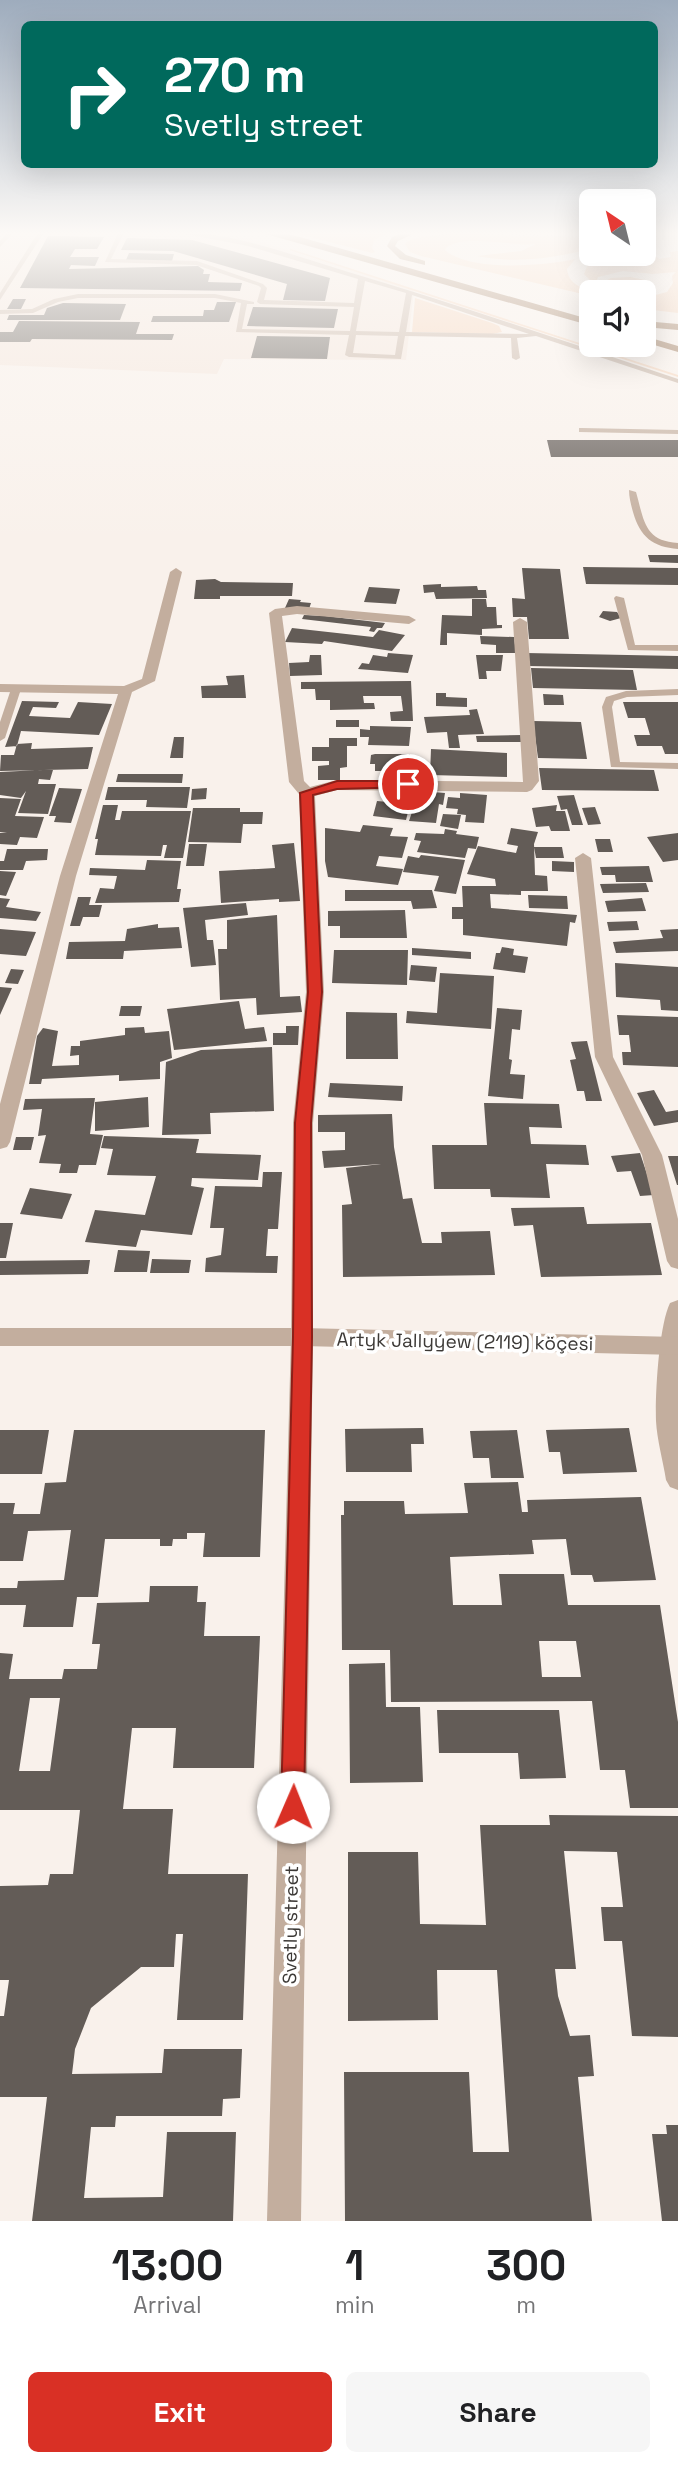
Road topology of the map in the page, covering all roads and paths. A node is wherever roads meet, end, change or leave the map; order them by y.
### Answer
1 (353, 334) edge
2 (384, 335) edge
3 (401, 335) junction
4 (535, 335) edge
5 (539, 336) junction
6 (514, 338) junction
7 (656, 343) edge
8 (678, 349) edge
9 (516, 358) dead end
10 (678, 381) edge
11 (582, 429) dead end
12 (678, 432) edge
13 (632, 492) dead end
14 (678, 546) edge
15 (176, 572) dead end
16 (619, 598) dead end
17 (409, 620) dead end
18 (520, 622) dead end
19 (678, 648) edge
20 (0, 688) edge
21 (16, 689) junction
22 (126, 690) junction
23 (678, 692) edge
24 (0, 738) edge
25 (678, 766) edge
26 (307, 793) junction
27 (583, 858) dead end
28 (0, 1142) edge
29 (678, 1261) edge
30 (678, 1309) edge
31 (0, 1337) edge
32 (302, 1337) junction
33 (675, 1346) edge
34 (678, 1479) edge
35 (284, 2221) edge

1 - 3 lane
2 - 3 lane
3 - 6 lane
4 - 5 lane
5 - 6 lane
5 - 10 lane
6 - 9 lane
7 - 8 highway
11 - 12 lane
13 - 14 lane
15 - 22 street
16 - 19 lane
17 - 26 street, Svetly street
18 - 26 street
20 - 21 street
21 - 22 street
21 - 24 lane
22 - 28 street
23 - 25 lane
26 - 32 street, Svetly street
27 - 29 street
30 - 33 street
31 - 32 street, Artyk Jallyýew (2119) köçesi
32 - 33 street, Artyk Jallyýew (2119) köçesi
32 - 35 street, Svetly street
33 - 34 street

